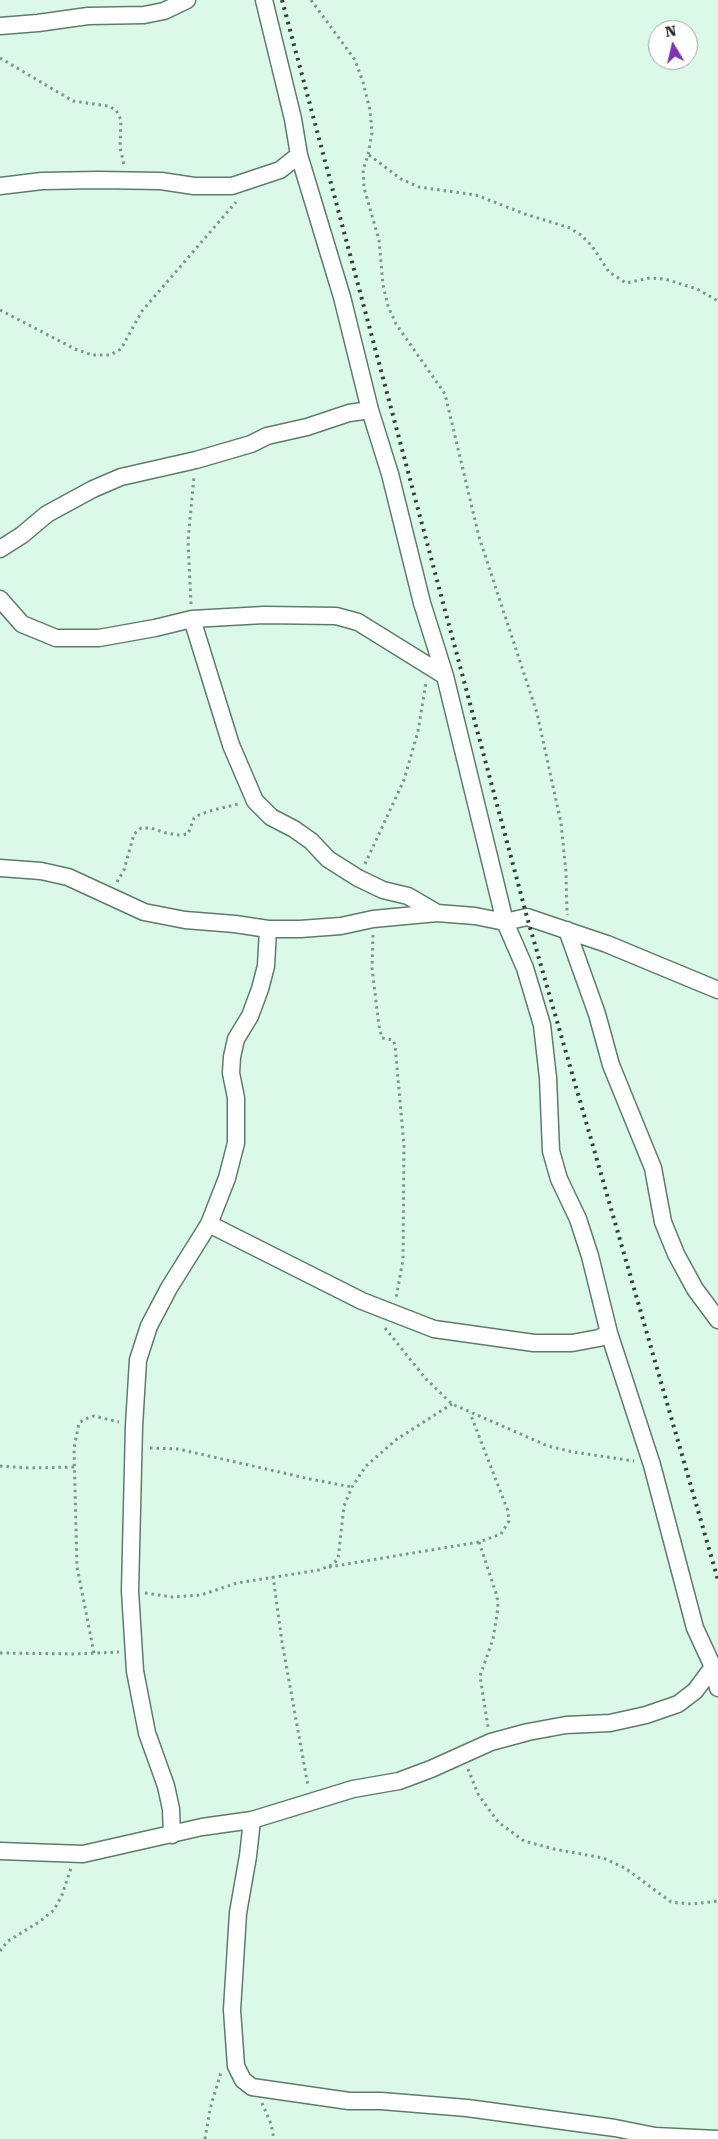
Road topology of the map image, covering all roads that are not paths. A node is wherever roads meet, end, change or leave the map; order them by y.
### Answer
1 (187, 0) edge
2 (264, 0) edge
3 (0, 26) edge
4 (299, 155) junction
5 (0, 186) edge
6 (370, 410) junction
7 (0, 550) edge
8 (0, 599) edge
9 (192, 619) junction
10 (445, 676) junction
11 (0, 868) edge
12 (437, 913) junction
13 (505, 922) junction
14 (268, 929) junction
15 (567, 930) junction
16 (718, 990) edge
17 (209, 1224) junction
18 (716, 1315) edge
19 (609, 1333) junction
20 (713, 1667) junction
21 (718, 1688) edge
22 (252, 1820) junction
23 (172, 1835) junction
24 (0, 1851) edge
25 (717, 2139) edge

1 - 3 street
2 - 4 street
4 - 5 street
4 - 6 street
6 - 7 street
6 - 10 street
8 - 9 street
9 - 10 street
9 - 12 street
10 - 13 street
11 - 14 street
12 - 13 street
12 - 14 street
13 - 15 street
13 - 19 street
14 - 17 street
15 - 16 street
15 - 18 street
17 - 19 street
17 - 23 street
19 - 20 street
20 - 21 street
20 - 22 street
22 - 23 street
22 - 25 street
23 - 24 street

